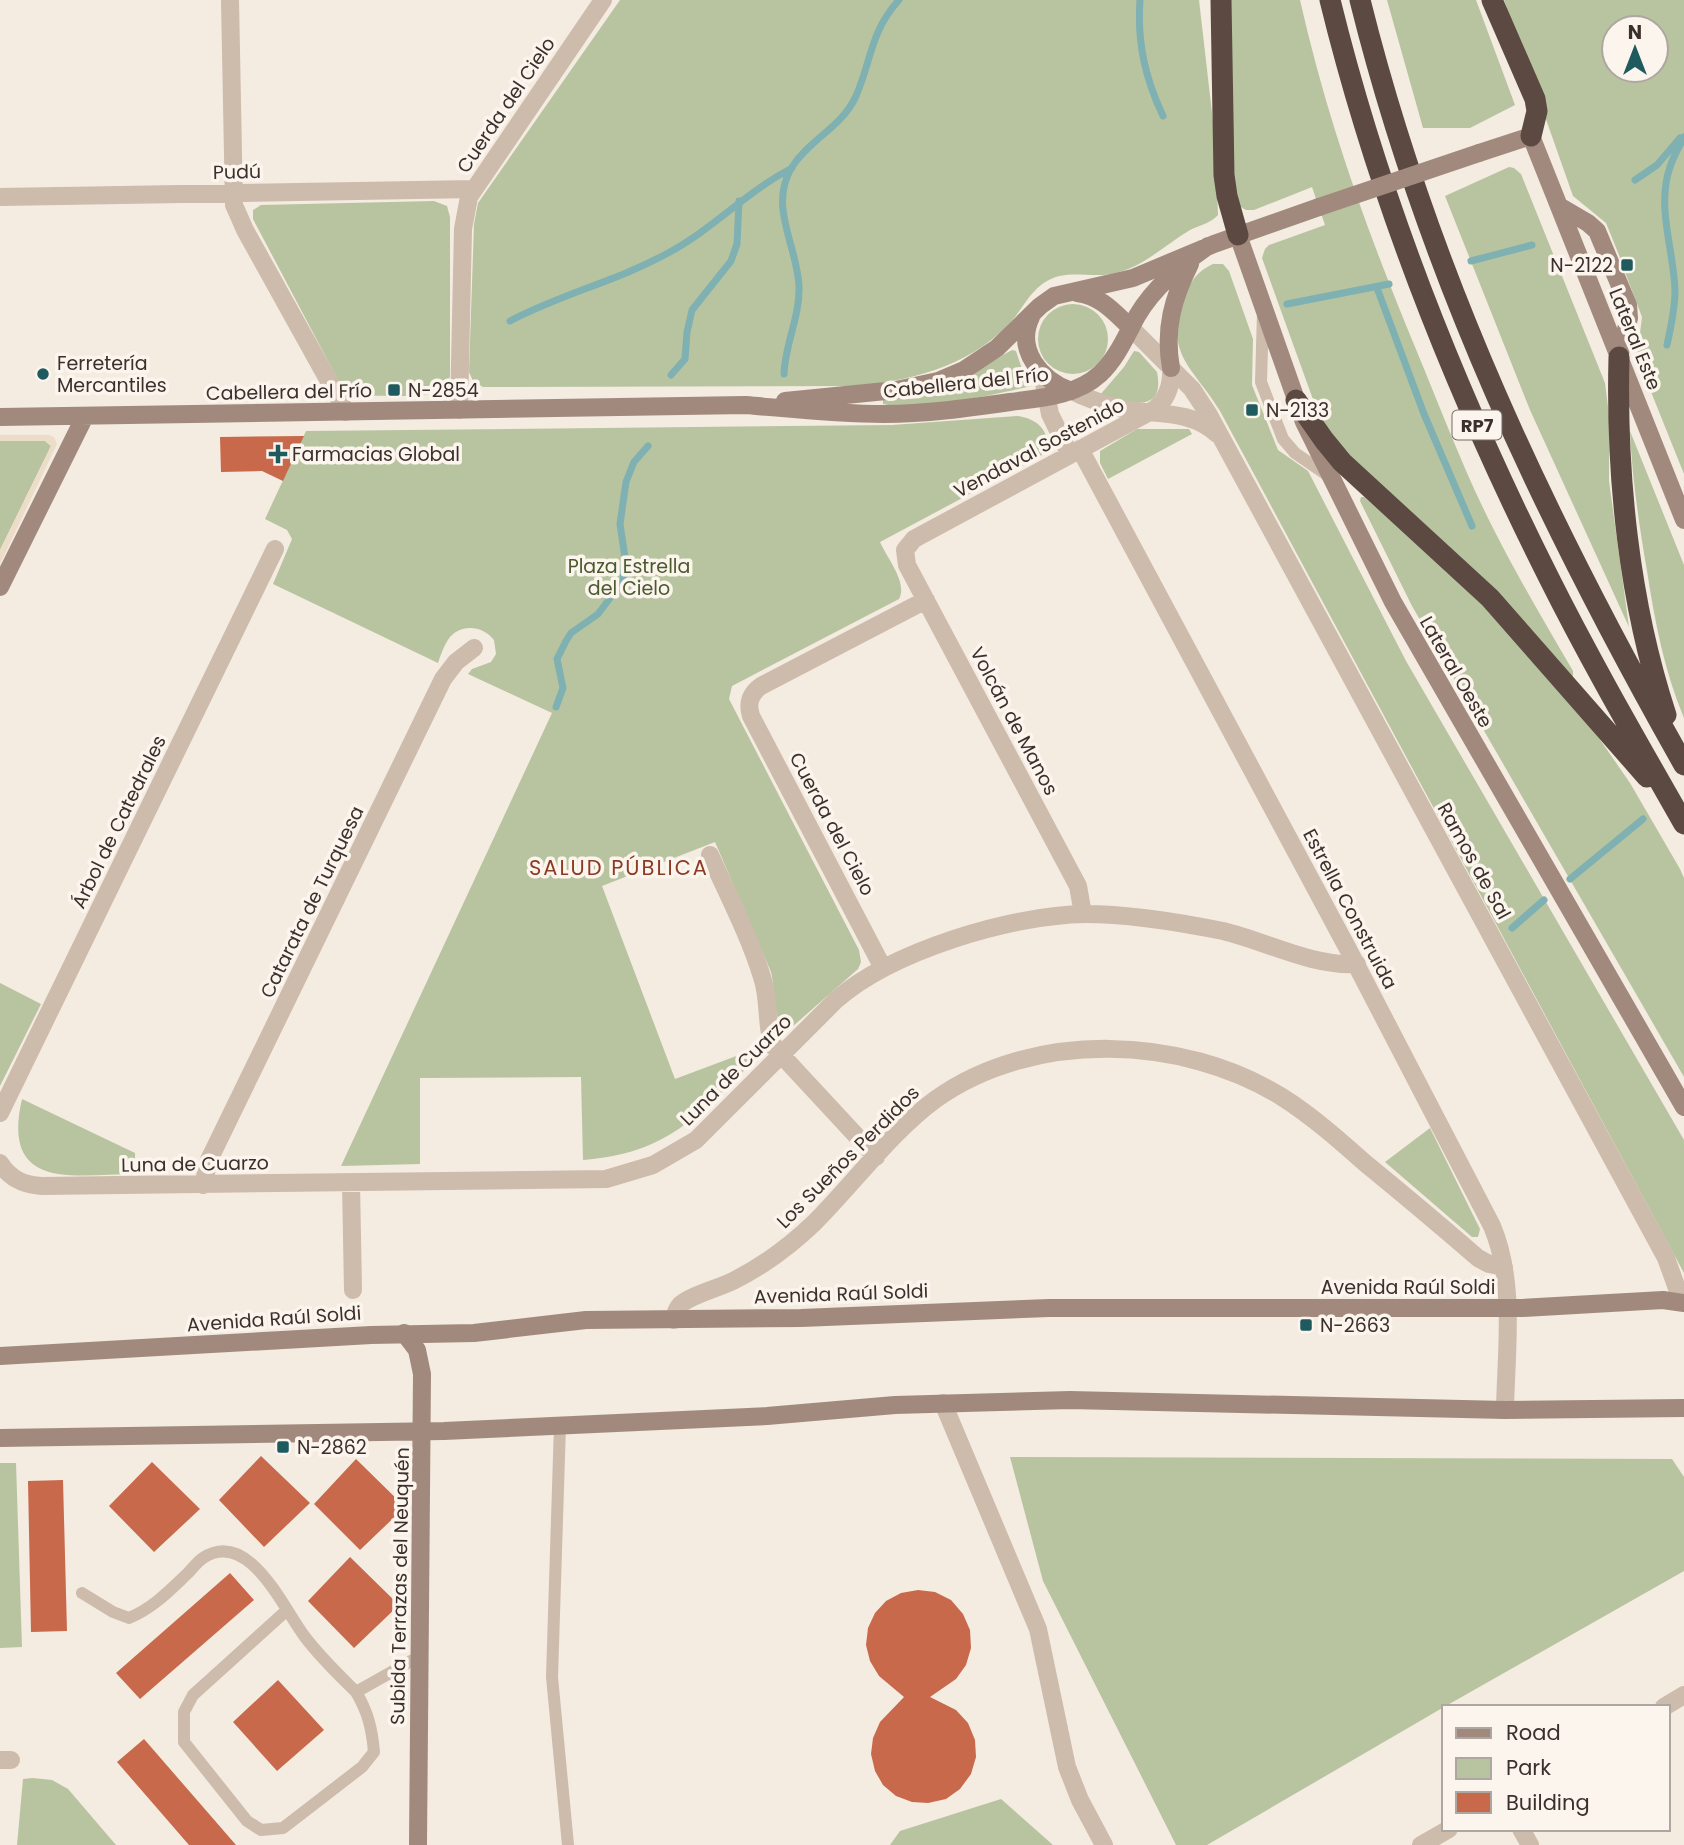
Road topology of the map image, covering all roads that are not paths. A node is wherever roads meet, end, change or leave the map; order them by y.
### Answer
1 (230, 0) edge
2 (603, 0) edge
3 (1222, 0) edge
4 (1330, 0) edge
5 (1360, 0) edge
6 (1492, 0) edge
7 (1531, 136) junction
8 (474, 189) junction
9 (233, 194) junction
10 (0, 197) edge
11 (1559, 206) junction
12 (1238, 235) junction
13 (1201, 251) junction
14 (1054, 296) junction
15 (1263, 306) junction
16 (1035, 311) junction
17 (1131, 328) junction
18 (1619, 357) junction
19 (1171, 368) junction
20 (1042, 373) junction
21 (1071, 391) junction
22 (1046, 397) junction
23 (1296, 400) junction
24 (746, 405) junction
25 (459, 410) junction
26 (346, 412) junction
27 (1149, 412) junction
28 (85, 416) junction
29 (0, 417) edge
30 (1223, 443) junction
31 (1075, 452) junction
32 (1331, 477) junction
33 (1684, 520) edge
34 (275, 549) dead end
35 (905, 550) joint
36 (0, 587) edge
37 (926, 600) junction
38 (474, 648) dead end
39 (1683, 763) edge
40 (1681, 819) edge
41 (710, 855) dead end
42 (1083, 914) junction
43 (1357, 964) junction
44 (883, 968) junction
45 (780, 1056) junction
46 (1684, 1107) edge
47 (0, 1113) edge
48 (876, 1157) junction
49 (0, 1163) edge
50 (351, 1183) junction
51 (203, 1185) junction
52 (1504, 1267) junction
53 (353, 1290) dead end
54 (1683, 1301) edge
55 (1506, 1308) junction
56 (674, 1320) junction
57 (404, 1334) junction
58 (0, 1356) edge
59 (943, 1403) junction
60 (1684, 1408) edge
61 (1505, 1410) junction
62 (560, 1425) junction
63 (423, 1432) junction
64 (0, 1438) edge
65 (82, 1593) dead end
66 (286, 1611) junction
67 (420, 1656) junction
68 (356, 1692) junction
69 (1684, 1695) edge
70 (1667, 1705) edge
71 (1445, 1831) edge
72 (418, 1845) edge
73 (569, 1845) edge
74 (1104, 1845) edge
75 (1421, 1845) edge

1 - 9 street
2 - 8 street, Cuerda del Cielo
3 - 12 highway
4 - 40 highway, RP7
5 - 39 highway, RP7
6 - 7 highway
7 - 11 main road, Lateral Este
7 - 12 main road, Cabellera del Frío, bridge
8 - 9 street, Pudú
8 - 25 street, Cuerda del Cielo
9 - 10 street, Pudú
9 - 26 street
11 - 18 main road, Lateral Este
11 - 18 main road
12 - 13 main road, Cabellera del Frío
12 - 15 main road, Lateral Oeste
13 - 14 main road, Cabellera del Frío
13 - 17 main road, Cabellera del Frío
13 - 19 main road
14 - 16 main road, Cabellera del Frío
14 - 17 main road
15 - 23 main road, Lateral Oeste
15 - 32 lane
16 - 20 main road
16 - 24 main road, Cabellera del Frío
17 - 19 street, Ramos de Sal
17 - 21 main road, Cabellera del Frío
18 - 33 main road, Lateral Este
18 - 39 highway
19 - 27 street, Vendaval Sostenido
19 - 30 street, Ramos de Sal
20 - 21 main road
20 - 22 street, Estrella Construida
21 - 22 main road, Cabellera del Frío
21 - 27 street, Ramos de Sal
22 - 24 main road, Cabellera del Frío
22 - 31 street, Estrella Construida
23 - 32 main road, Lateral Oeste
23 - 40 highway
24 - 25 main road, Cabellera del Frío
25 - 26 main road, Cabellera del Frío
26 - 28 main road, Cabellera del Frío
27 - 30 street, Ramos de Sal
27 - 31 street, Vendaval Sostenido
28 - 29 main road, Cabellera del Frío
28 - 36 main road
30 - 54 street, Ramos de Sal
31 - 35 street, Vendaval Sostenido
31 - 43 street, Estrella Construida
32 - 46 main road, Lateral Oeste
34 - 47 street, Árbol de Catedrales
35 - 37 street, Volcán de Manos
37 - 42 street, Volcán de Manos
37 - 44 street, Cuerda del Cielo
38 - 51 street, Catarata de Turquesa
41 - 45 street
42 - 43 street, Luna de Cuarzo
42 - 44 street, Luna de Cuarzo
43 - 52 street, Estrella Construida
44 - 45 street, Luna de Cuarzo
45 - 48 street
45 - 50 street, Luna de Cuarzo
48 - 52 street, Los Sueños Perdidos
48 - 56 street, Los Sueños Perdidos
49 - 51 street, Luna de Cuarzo
50 - 51 street, Luna de Cuarzo
50 - 53 street
52 - 55 street, Estrella Construida
54 - 55 main road, Avenida Raúl Soldi
55 - 56 main road, Avenida Raúl Soldi
55 - 61 street, Estrella Construida
56 - 57 main road, Avenida Raúl Soldi
57 - 58 main road, Avenida Raúl Soldi
57 - 63 main road, Subida Terrazas del Neuquén
59 - 61 main road
59 - 62 main road
59 - 74 street
60 - 61 main road
62 - 63 main road
62 - 73 lane
63 - 64 main road
63 - 67 main road, Subida Terrazas del Neuquén
65 - 66 lane
66 - 68 lane
66 - 68 lane
67 - 68 lane
67 - 72 main road, Subida Terrazas del Neuquén
69 - 70 street
71 - 75 street

